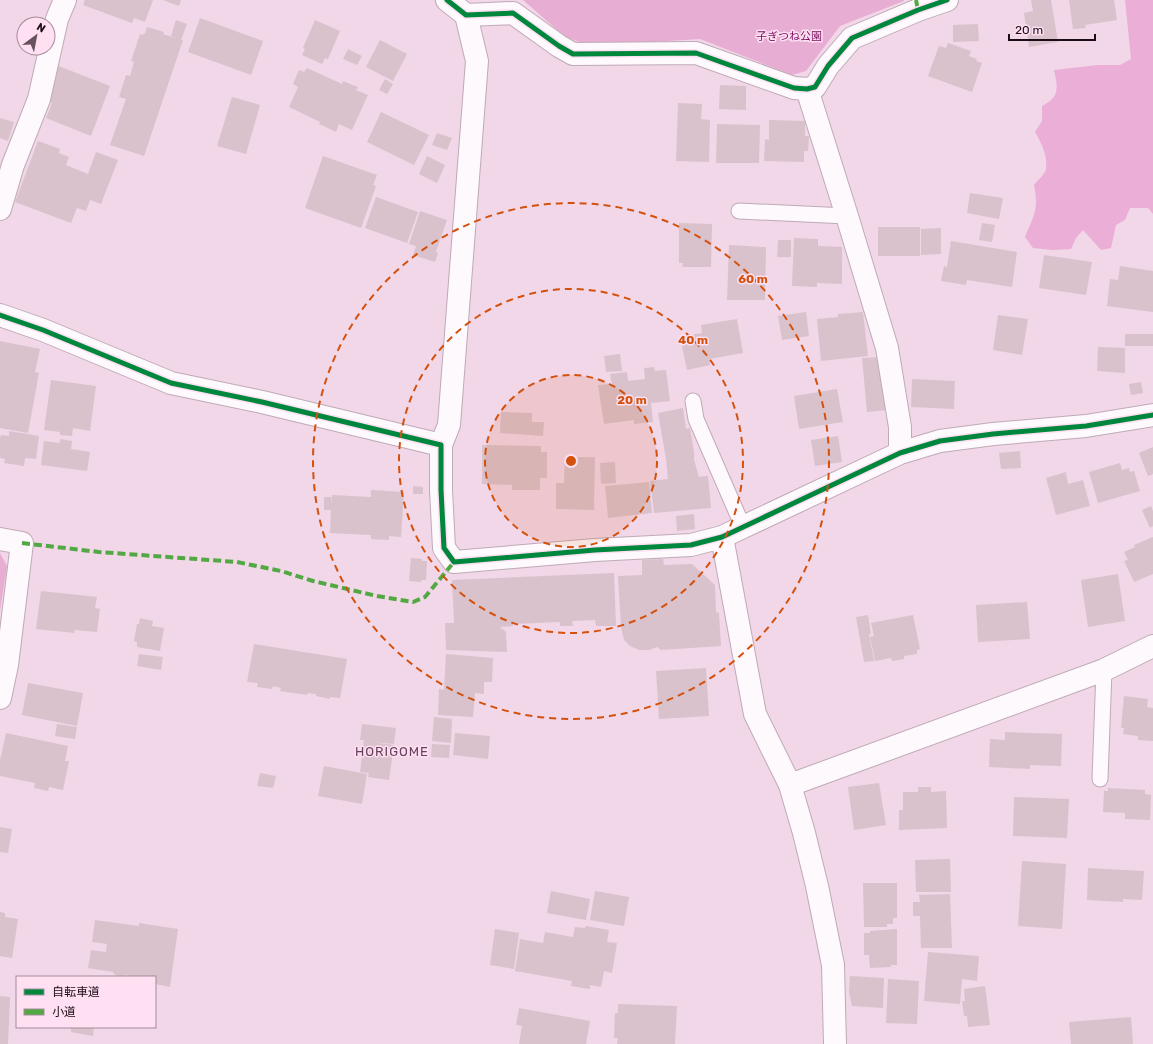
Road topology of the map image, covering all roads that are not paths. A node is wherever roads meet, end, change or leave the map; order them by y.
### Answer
1 (65, 0) edge
2 (447, 0) edge
3 (947, 0) edge
4 (466, 16) junction
5 (807, 89) junction
6 (0, 209) edge
7 (739, 211) dead end
8 (847, 216) junction
9 (0, 315) edge
10 (693, 401) dead end
11 (1153, 415) edge
12 (441, 445) junction
13 (900, 453) junction
14 (743, 527) junction
15 (722, 537) junction
16 (0, 539) edge
17 (1153, 646) edge
18 (1104, 670) junction
19 (0, 698) edge
20 (1100, 779) dead end
21 (790, 785) junction
22 (835, 1044) edge

1 - 6 street
2 - 4 street
3 - 5 street
4 - 5 street
4 - 12 street
5 - 8 street
7 - 8 lane
8 - 13 street
9 - 12 street
10 - 14 lane
11 - 13 street
12 - 15 street
13 - 14 street
14 - 15 street
15 - 21 street
16 - 19 street
17 - 18 street
18 - 20 lane
18 - 21 street
21 - 22 street

